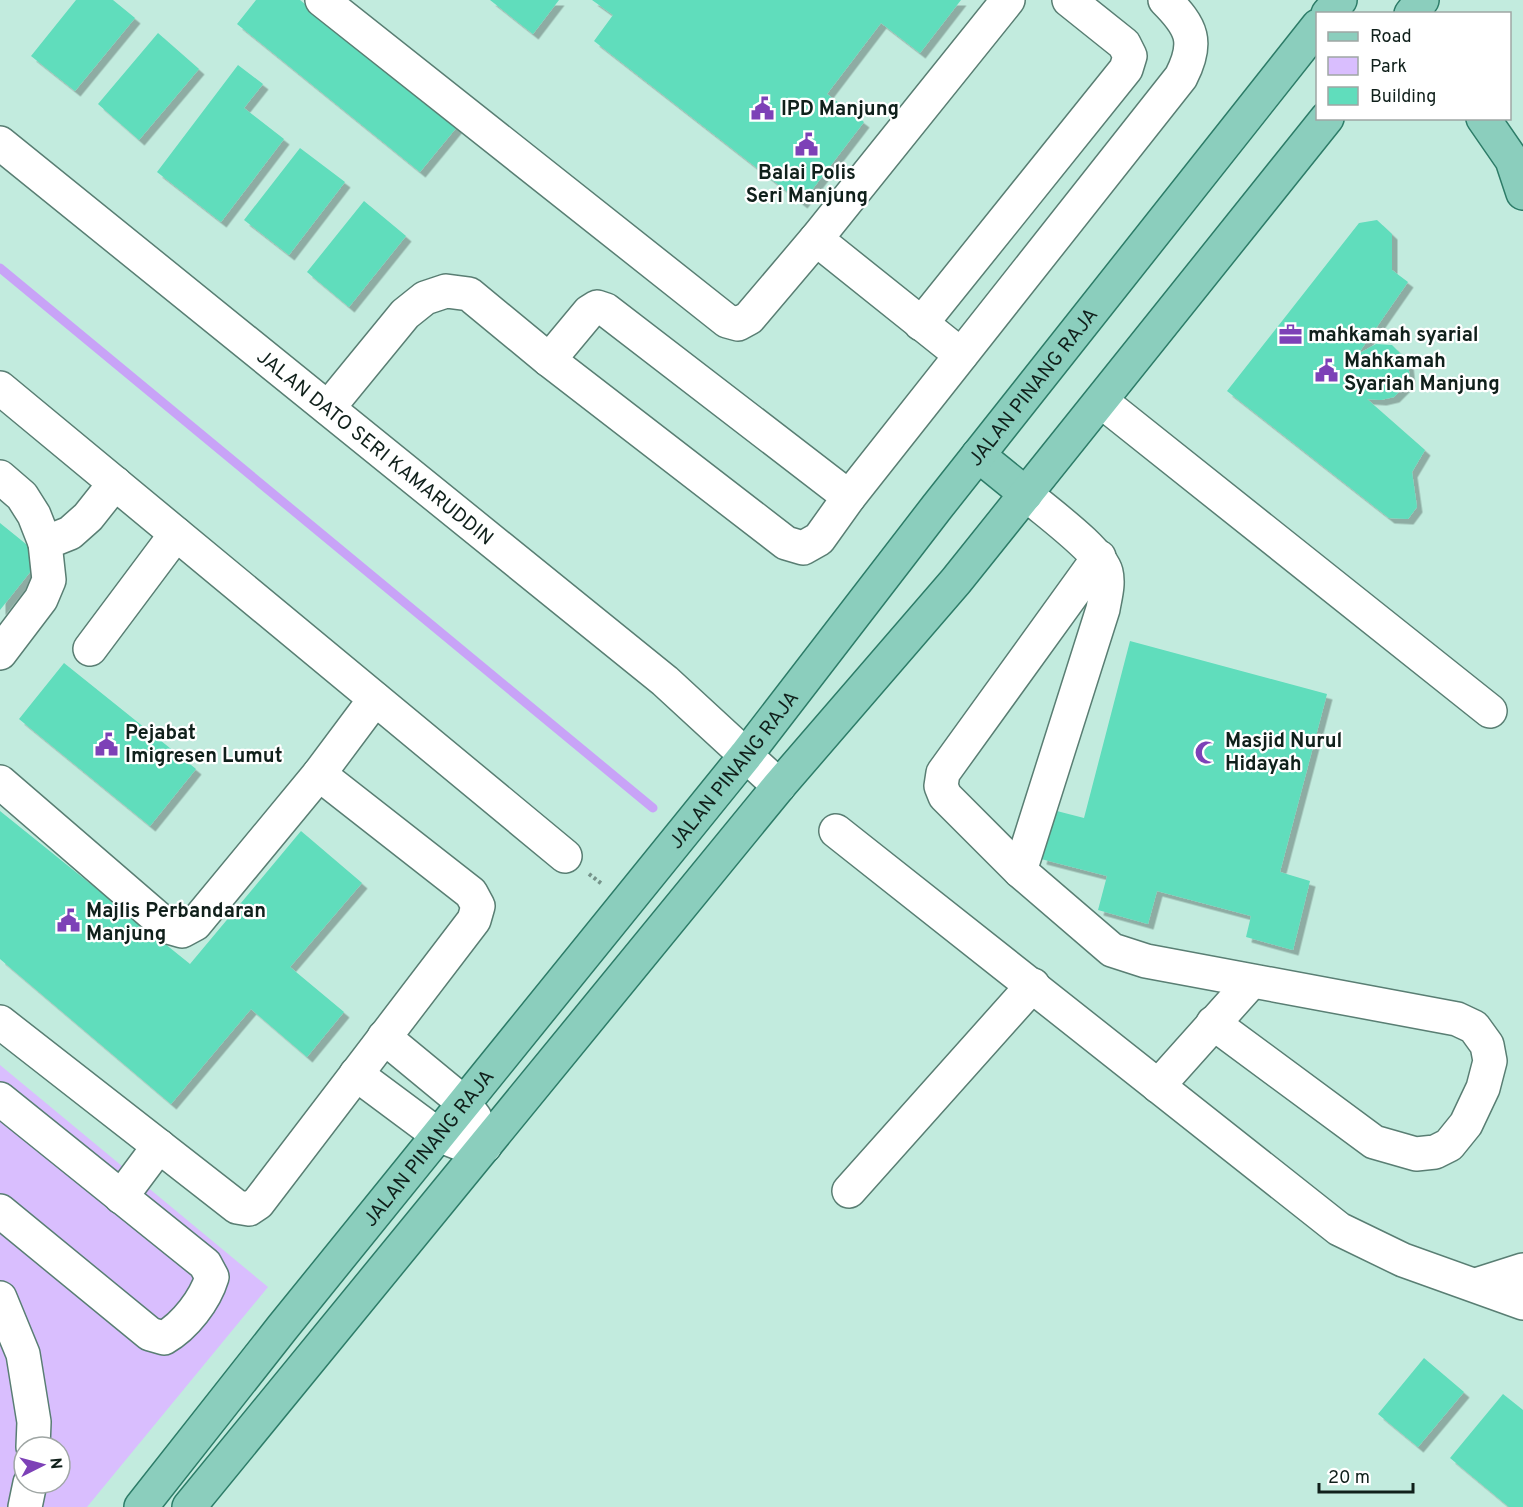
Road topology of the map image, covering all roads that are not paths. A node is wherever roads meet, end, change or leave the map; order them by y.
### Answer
1 (322, 0) edge
2 (1008, 0) edge
3 (1069, 0) edge
4 (1165, 0) edge
5 (1340, 0) edge
6 (1422, 0) edge
7 (1328, 12) edge
8 (1413, 12) edge
9 (1316, 27) edge
10 (1325, 120) edge
11 (1484, 120) edge
12 (0, 143) edge
13 (1523, 193) edge
14 (816, 239) junction
15 (921, 324) junction
16 (961, 355) junction
17 (549, 360) junction
18 (0, 388) edge
19 (1101, 401) junction
20 (327, 408) junction
21 (978, 454) junction
22 (0, 477) edge
23 (115, 483) junction
24 (1026, 494) junction
25 (849, 497) junction
26 (176, 534) junction
27 (45, 543) junction
28 (1099, 557) junction
29 (90, 649) dead end
30 (0, 653) edge
31 (375, 699) junction
32 (1490, 711) dead end
33 (746, 755) junction
34 (319, 774) junction
35 (0, 782) edge
36 (779, 786) junction
37 (836, 831) dead end
38 (565, 856) road end
39 (1020, 871) junction
40 (1251, 982) junction
41 (1033, 985) junction
42 (0, 1022) edge
43 (1213, 1023) junction
44 (384, 1037) junction
45 (356, 1074) junction
46 (1158, 1086) junction
47 (0, 1099) edge
48 (464, 1103) junction
49 (438, 1135) junction
50 (159, 1146) junction
51 (485, 1146) junction
52 (849, 1191) dead end
53 (121, 1197) junction
54 (0, 1211) edge
55 (1523, 1270) edge
56 (1476, 1285) junction
57 (0, 1298) edge
58 (1523, 1302) edge
59 (33, 1435) edge
60 (141, 1507) edge
61 (189, 1507) edge

1 - 14 street
2 - 14 street
3 - 15 street
4 - 16 street
5 - 7 main road
6 - 8 main road
9 - 21 main road, JALAN PINANG RAJA
10 - 19 main road
11 - 13 main road
12 - 20 street, JALAN DATO SERI KAMARUDDIN
14 - 15 street
15 - 16 street
16 - 25 street
17 - 20 street
17 - 25 street
17 - 25 street
18 - 23 street
19 - 24 main road
19 - 32 street
20 - 33 street, JALAN DATO SERI KAMARUDDIN
21 - 24 main road
21 - 33 main road, JALAN PINANG RAJA
22 - 27 street
23 - 26 street
23 - 27 street
24 - 28 street
24 - 36 main road
26 - 29 street
26 - 31 street
27 - 30 street
28 - 39 street
28 - 39 street
31 - 34 street
31 - 38 street
33 - 36 street, JALAN DATO SERI KAMARUDDIN
33 - 48 main road, JALAN PINANG RAJA
34 - 35 street
34 - 44 street
36 - 51 main road
37 - 41 street
39 - 40 street
40 - 43 street
40 - 43 street
41 - 46 street
41 - 52 street
42 - 50 street
43 - 46 street
44 - 45 street
44 - 48 street
45 - 49 street
45 - 50 street
46 - 56 street
47 - 53 street
48 - 49 main road, JALAN PINANG RAJA
48 - 51 street
49 - 51 street
49 - 60 main road, JALAN PINANG RAJA
50 - 53 street
51 - 61 main road
53 - 54 street
55 - 56 street
56 - 58 street
57 - 59 street

